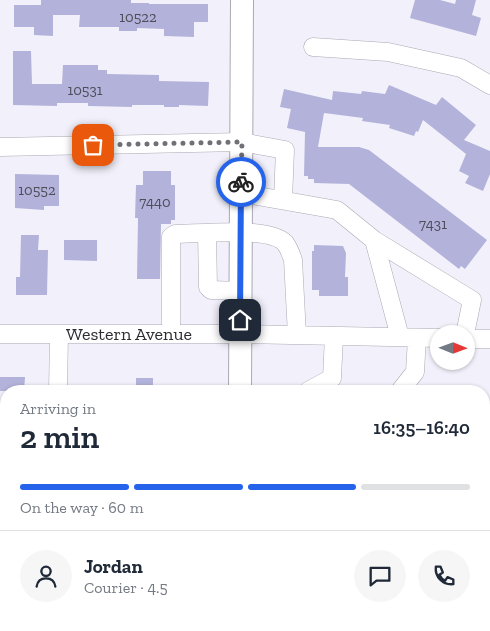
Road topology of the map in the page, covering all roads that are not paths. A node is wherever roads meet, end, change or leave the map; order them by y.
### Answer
1 (242, 0) edge
2 (313, 47) dead end
3 (490, 85) edge
4 (242, 142) junction
5 (0, 147) edge
6 (241, 193) junction
7 (283, 200) junction
8 (241, 232) junction
9 (207, 233) junction
10 (374, 240) junction
11 (240, 291) junction
12 (468, 325) edge
13 (0, 334) edge
14 (59, 334) junction
15 (171, 334) junction
16 (240, 334) junction
17 (297, 335) junction
18 (334, 336) junction
19 (408, 338) junction
20 (430, 338) edge
21 (475, 339) edge
22 (490, 339) edge
23 (58, 385) edge
24 (240, 385) edge
25 (319, 385) edge
26 (405, 385) edge

1 - 4 main road
2 - 3 street
4 - 5 street
4 - 6 main road
4 - 7 street
6 - 7 street
6 - 8 main road
7 - 10 street
8 - 9 street
8 - 11 main road
8 - 17 street
9 - 11 street
9 - 15 street
10 - 12 street
10 - 19 street
11 - 16 main road
13 - 14 street, Western Avenue
14 - 15 street, Western Avenue
14 - 23 street
15 - 16 street, Western Avenue
16 - 17 street, Western Avenue
16 - 24 main road
17 - 18 street, Western Avenue
18 - 19 street, Western Avenue
18 - 25 street
19 - 20 street, Western Avenue
19 - 26 street
21 - 22 street

